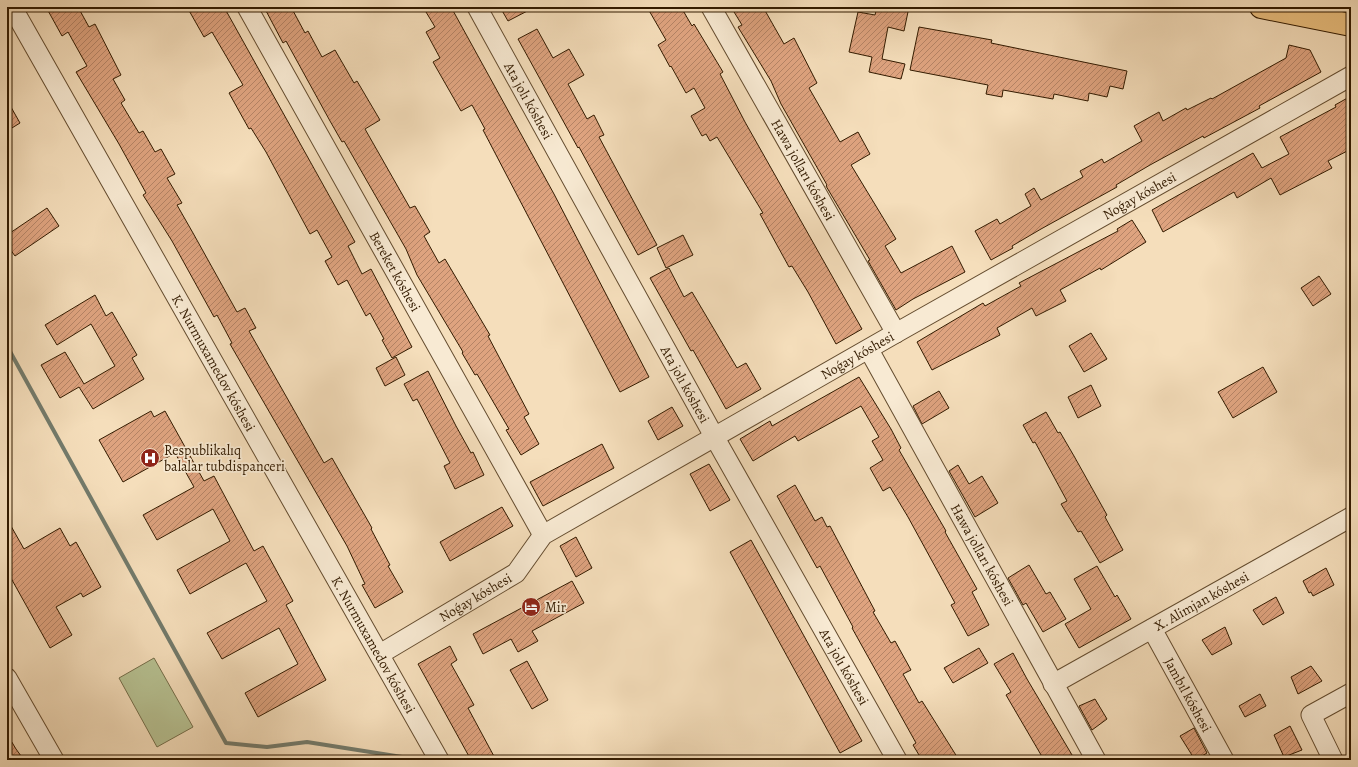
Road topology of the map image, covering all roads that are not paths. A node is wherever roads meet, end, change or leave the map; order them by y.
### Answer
1 (12, 7) edge
2 (247, 7) edge
3 (477, 7) edge
4 (711, 7) edge
5 (1261, 7) edge
6 (1351, 25) edge
7 (1351, 76) edge
8 (896, 333) junction
9 (869, 350) junction
10 (715, 438) junction
11 (1351, 517) edge
12 (543, 535) junction
13 (1152, 629) junction
14 (380, 654) junction
15 (7, 678) edge
16 (1053, 684) junction
17 (1351, 693) edge
18 (54, 760) edge
19 (439, 760) edge
20 (897, 760) edge
21 (1096, 760) edge
22 (1224, 760) edge
23 (1333, 760) edge

1 - 14 street, K. Nurmuxamedov kóshesi
2 - 12 street, Bereket kóshesi
3 - 10 street, Ata jolı kóshesi
4 - 8 street, Hawa jolları kóshesi
5 - 6 main road
7 - 8 street, Noǵay kóshesi
8 - 9 street, Noǵay kóshesi
9 - 10 street, Noǵay kóshesi
9 - 16 street, Hawa jolları kóshesi
10 - 12 street, Noǵay kóshesi
10 - 20 street, Ata jolı kóshesi
11 - 13 street, X. Alimjan kóshesi
12 - 14 street, Noǵay kóshesi
13 - 16 street, X. Alimjan kóshesi
13 - 22 street, Jambıl kóshesi
14 - 19 street, K. Nurmuxamedov kóshesi
15 - 18 street
16 - 21 street, Hawa jolları kóshesi
17 - 23 street

